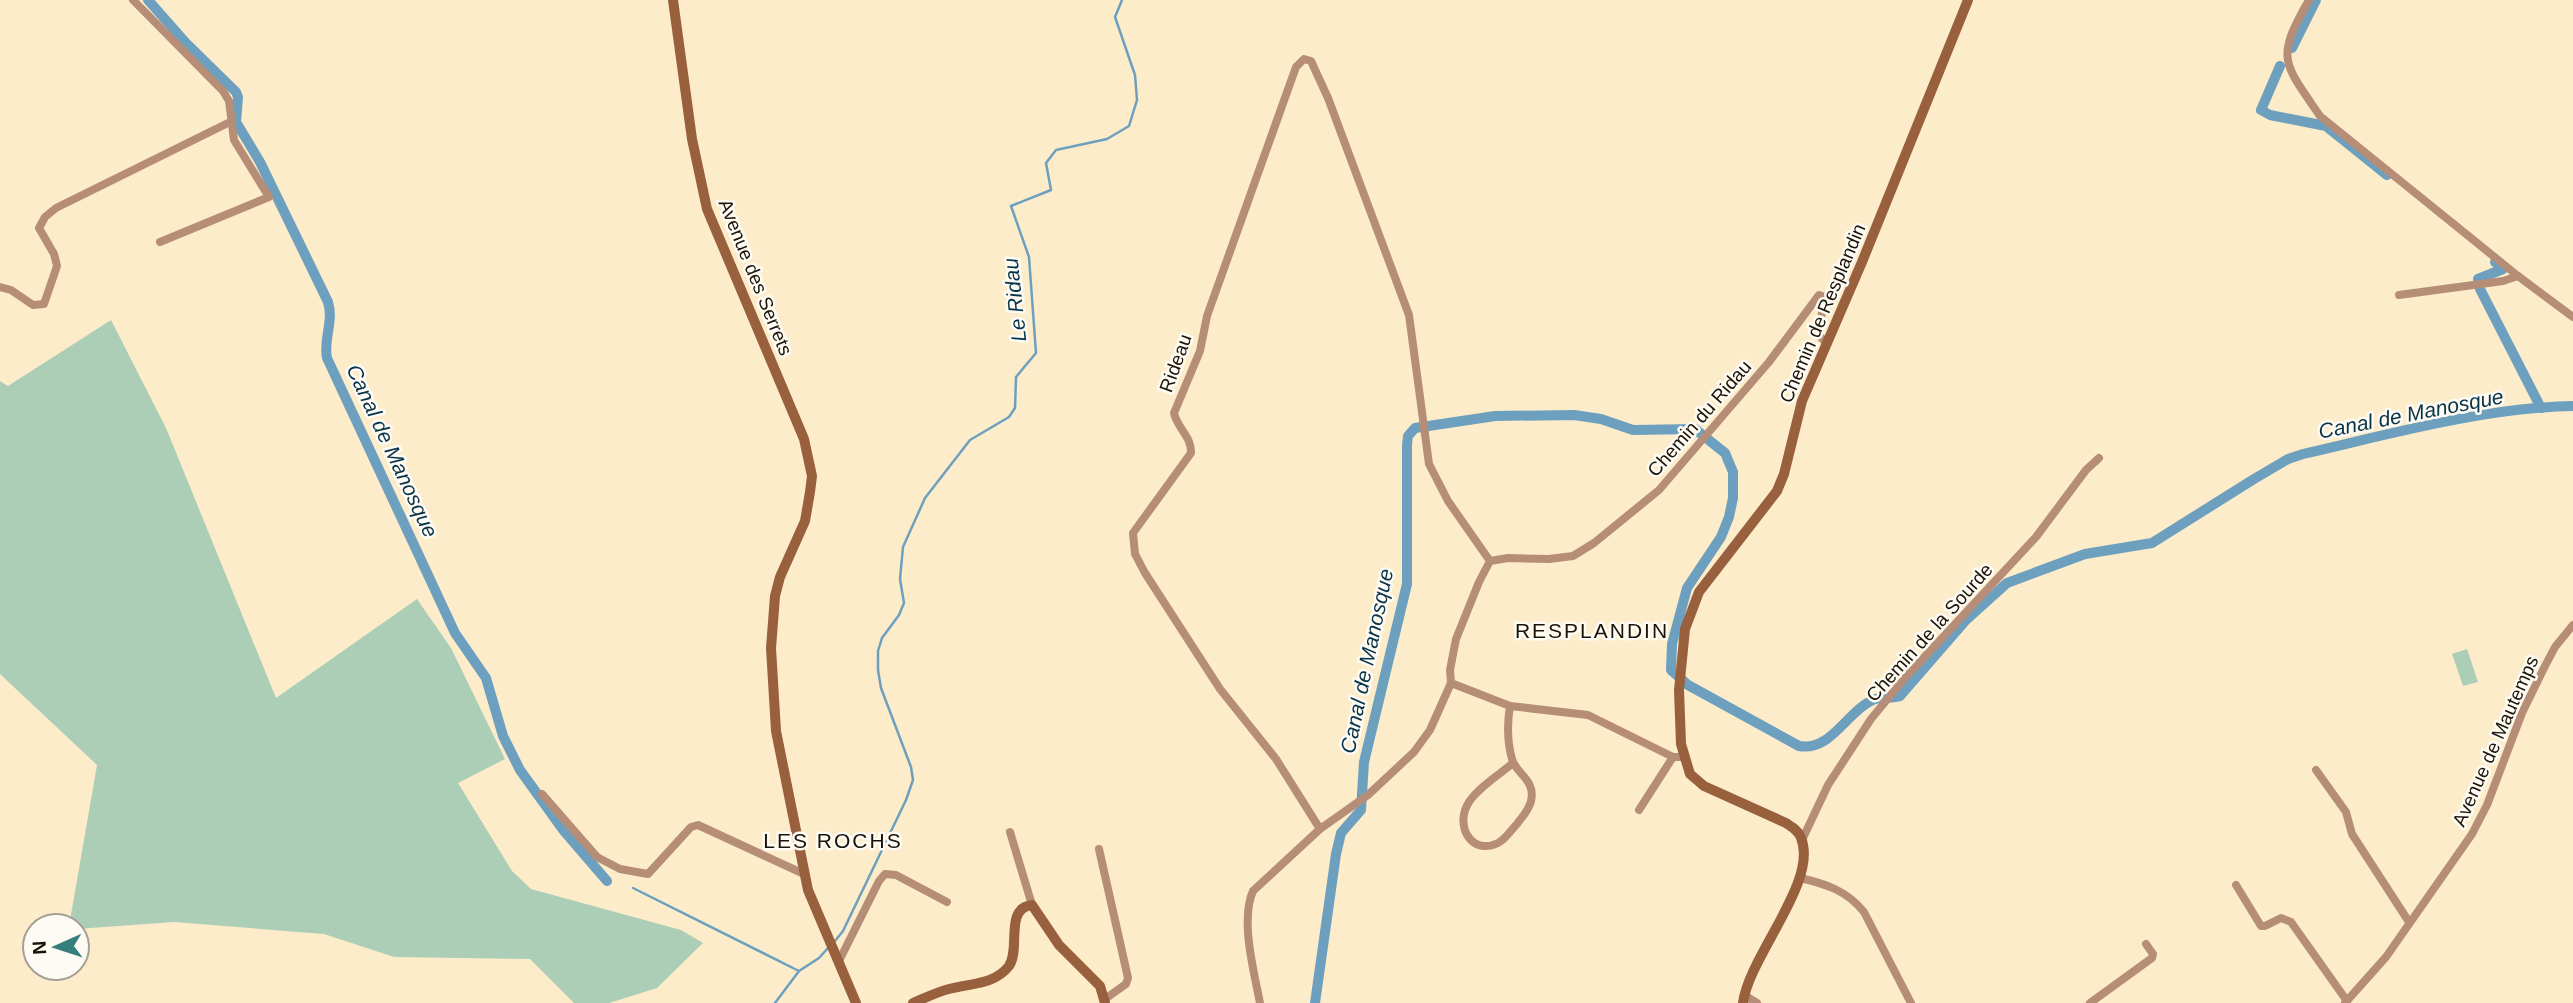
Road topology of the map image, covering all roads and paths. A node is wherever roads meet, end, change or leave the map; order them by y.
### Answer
1 (133, 0) edge
2 (673, 0) edge
3 (1968, 0) edge
4 (2309, 0) edge
5 (230, 122) junction
6 (160, 243) dead end
7 (2518, 276) junction
8 (0, 288) edge
9 (2399, 295) dead end
10 (2573, 317) edge
11 (1827, 343) junction
12 (2099, 458) dead end
13 (1490, 561) junction
14 (2573, 625) edge
15 (1451, 684) junction
16 (1510, 706) junction
17 (1678, 757) junction
18 (1513, 763) junction
19 (2316, 770) dead end
20 (542, 794) dead end
21 (1639, 810) dead end
22 (1320, 829) junction
23 (1010, 832) dead end
24 (1802, 840) junction
25 (1099, 849) dead end
26 (804, 874) junction
27 (1800, 878) junction
28 (2236, 885) dead end
29 (947, 902) dead end
30 (1032, 905) junction
31 (2409, 922) junction
32 (2147, 944) dead end
33 (834, 950) junction
34 (1743, 999) edge
35 (1105, 1001) edge
36 (2346, 1002) edge
37 (856, 1003) edge
38 (913, 1003) edge
39 (1260, 1003) edge
40 (1757, 1003) edge
41 (1911, 1003) edge
42 (2090, 1003) edge

1 - 5 street
2 - 26 street, Avenue des Serrets
3 - 11 street, Chemin de Resplandin
4 - 7 street
5 - 6 street
5 - 8 street
7 - 9 street
7 - 10 street
11 - 13 street, Chemin du Ridau
11 - 17 street, Chemin de Resplandin
12 - 24 street, Chemin de la Sourde
13 - 15 street
13 - 22 street, Rideau
14 - 31 street, Avenue de Mautemps
15 - 16 street
15 - 22 street
16 - 17 street
16 - 18 street
17 - 21 street
17 - 24 street
18 - 18 street
19 - 31 street
20 - 26 street
22 - 39 street
23 - 30 street
24 - 27 street
25 - 35 street
26 - 33 street, Avenue des Serrets
27 - 34 street
27 - 41 street
28 - 36 street
29 - 33 street
30 - 35 street
30 - 38 street
31 - 36 street, Avenue de Mautemps
32 - 42 street
33 - 37 street, Avenue des Serrets
34 - 40 street

